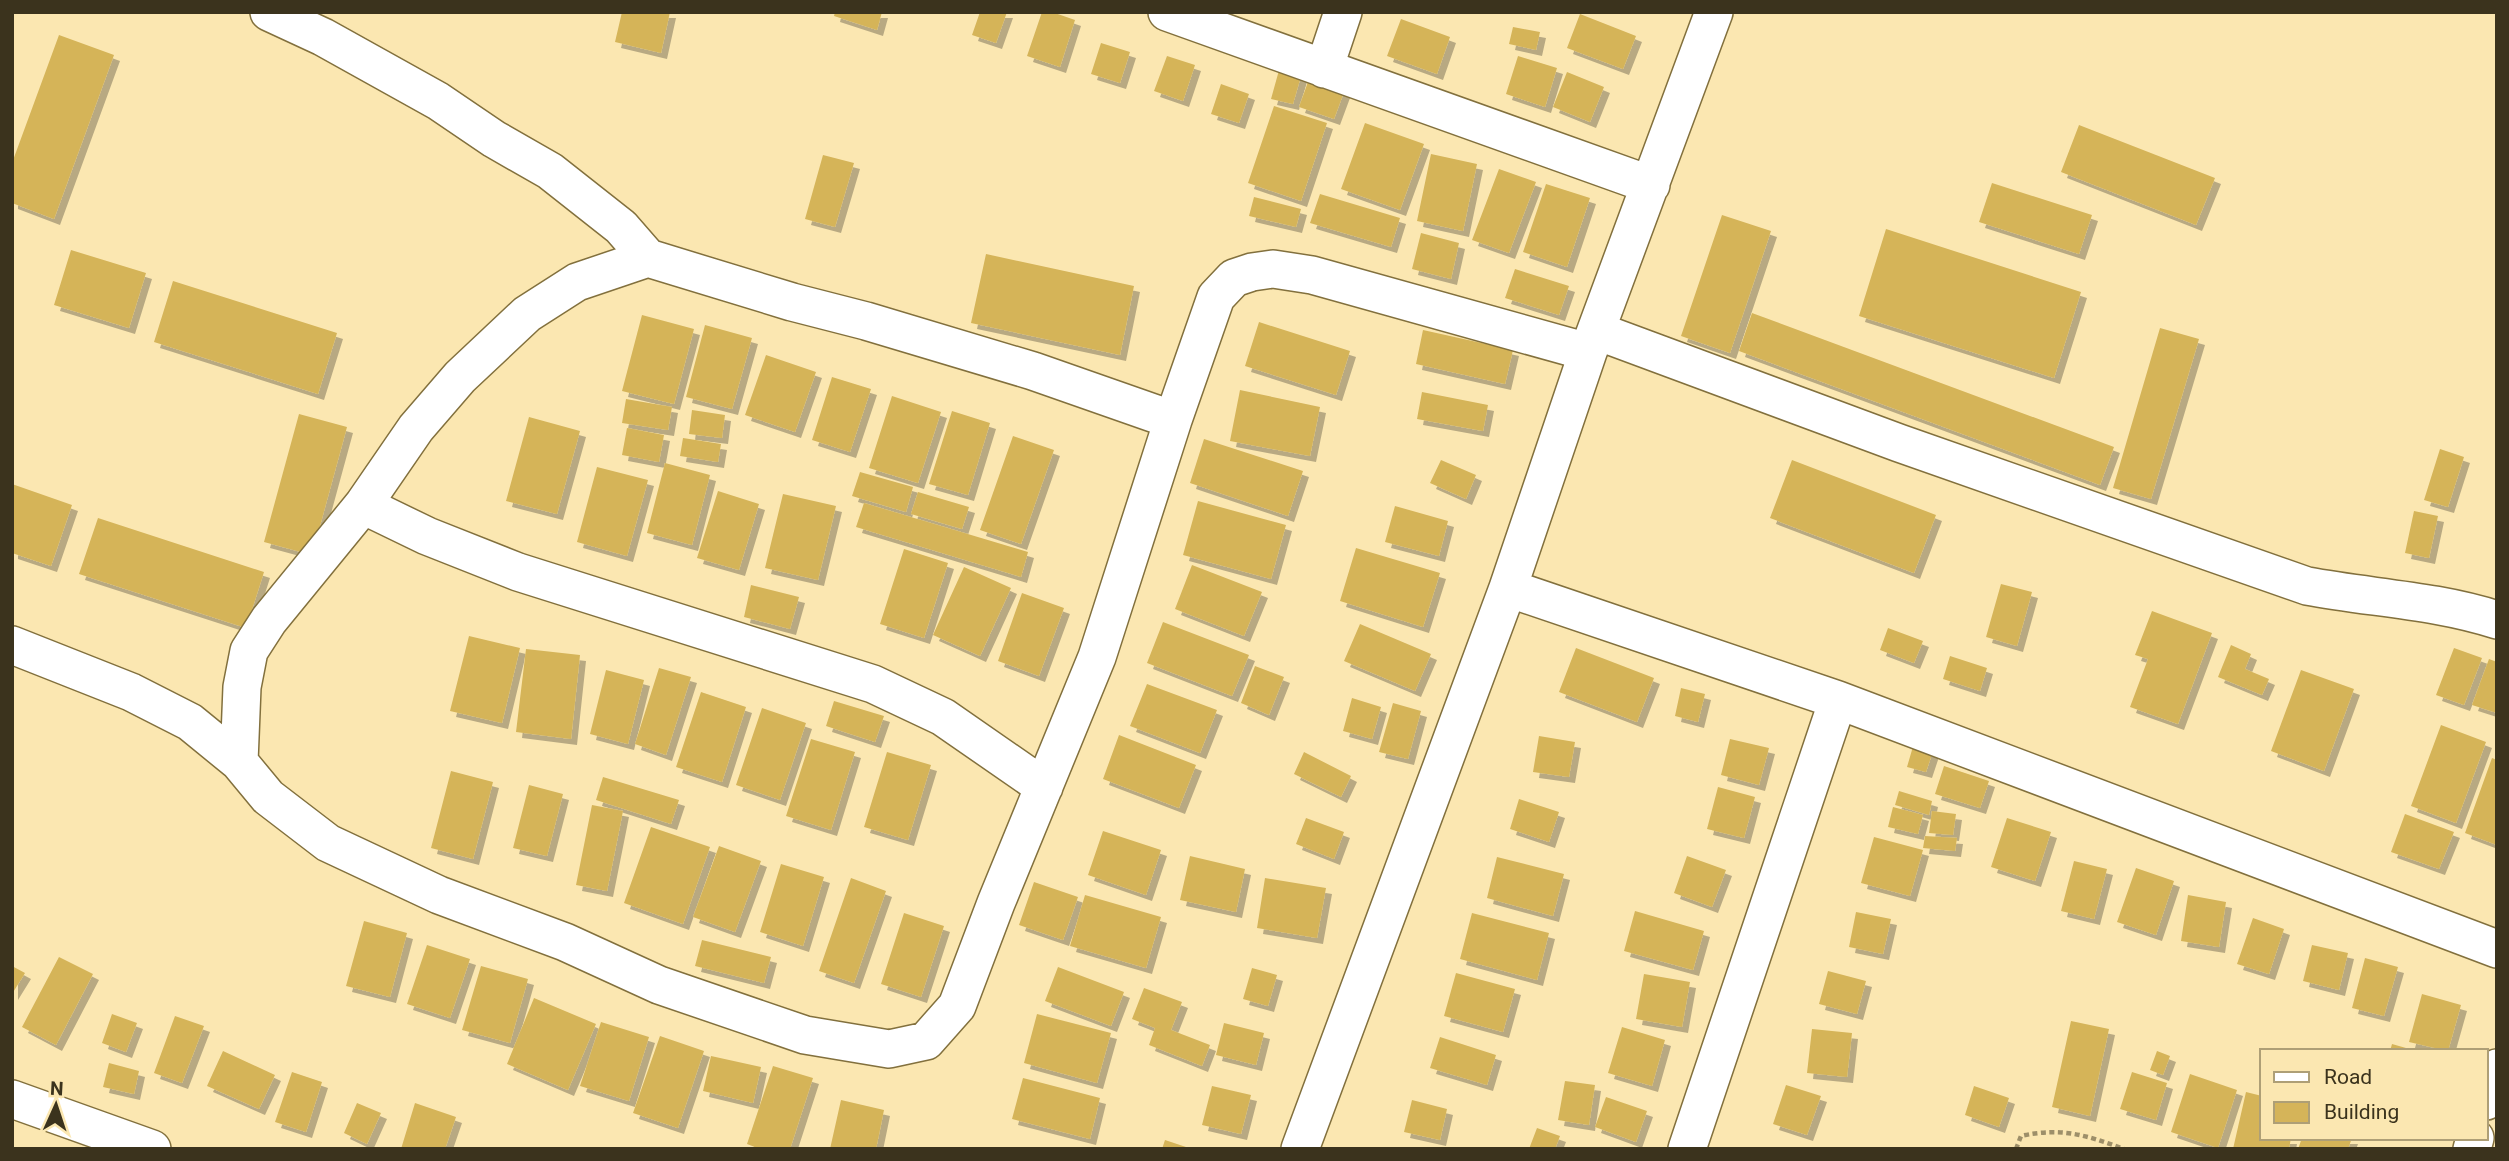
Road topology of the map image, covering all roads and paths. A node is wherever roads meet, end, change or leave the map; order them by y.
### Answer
1 (269, 12) edge
2 (1167, 12) edge
3 (1343, 12) edge
4 (1714, 12) edge
5 (1324, 69) junction
6 (1651, 186) junction
7 (648, 258) junction
8 (1592, 342) junction
9 (1173, 420) junction
10 (363, 505) junction
11 (1507, 588) junction
12 (2497, 620) edge
13 (12, 645) edge
14 (1838, 700) junction
15 (239, 762) junction
16 (1044, 786) junction
17 (2497, 949) edge
18 (2497, 1068) edge
19 (2488, 1095) edge
20 (12, 1099) edge
21 (152, 1149) edge
22 (1300, 1149) edge
23 (1687, 1149) edge
24 (2016, 1149) edge
25 (2124, 1149) edge

1 - 7 street
2 - 5 street
3 - 5 street
4 - 6 street
5 - 6 street
6 - 8 street
7 - 9 street
7 - 10 street
8 - 9 street
8 - 11 street
8 - 12 street
9 - 16 street
10 - 15 street
10 - 16 street
11 - 14 street
11 - 22 street
13 - 15 street
14 - 17 street
14 - 23 street
15 - 16 street
18 - 19 street
20 - 21 street
24 - 25 path

